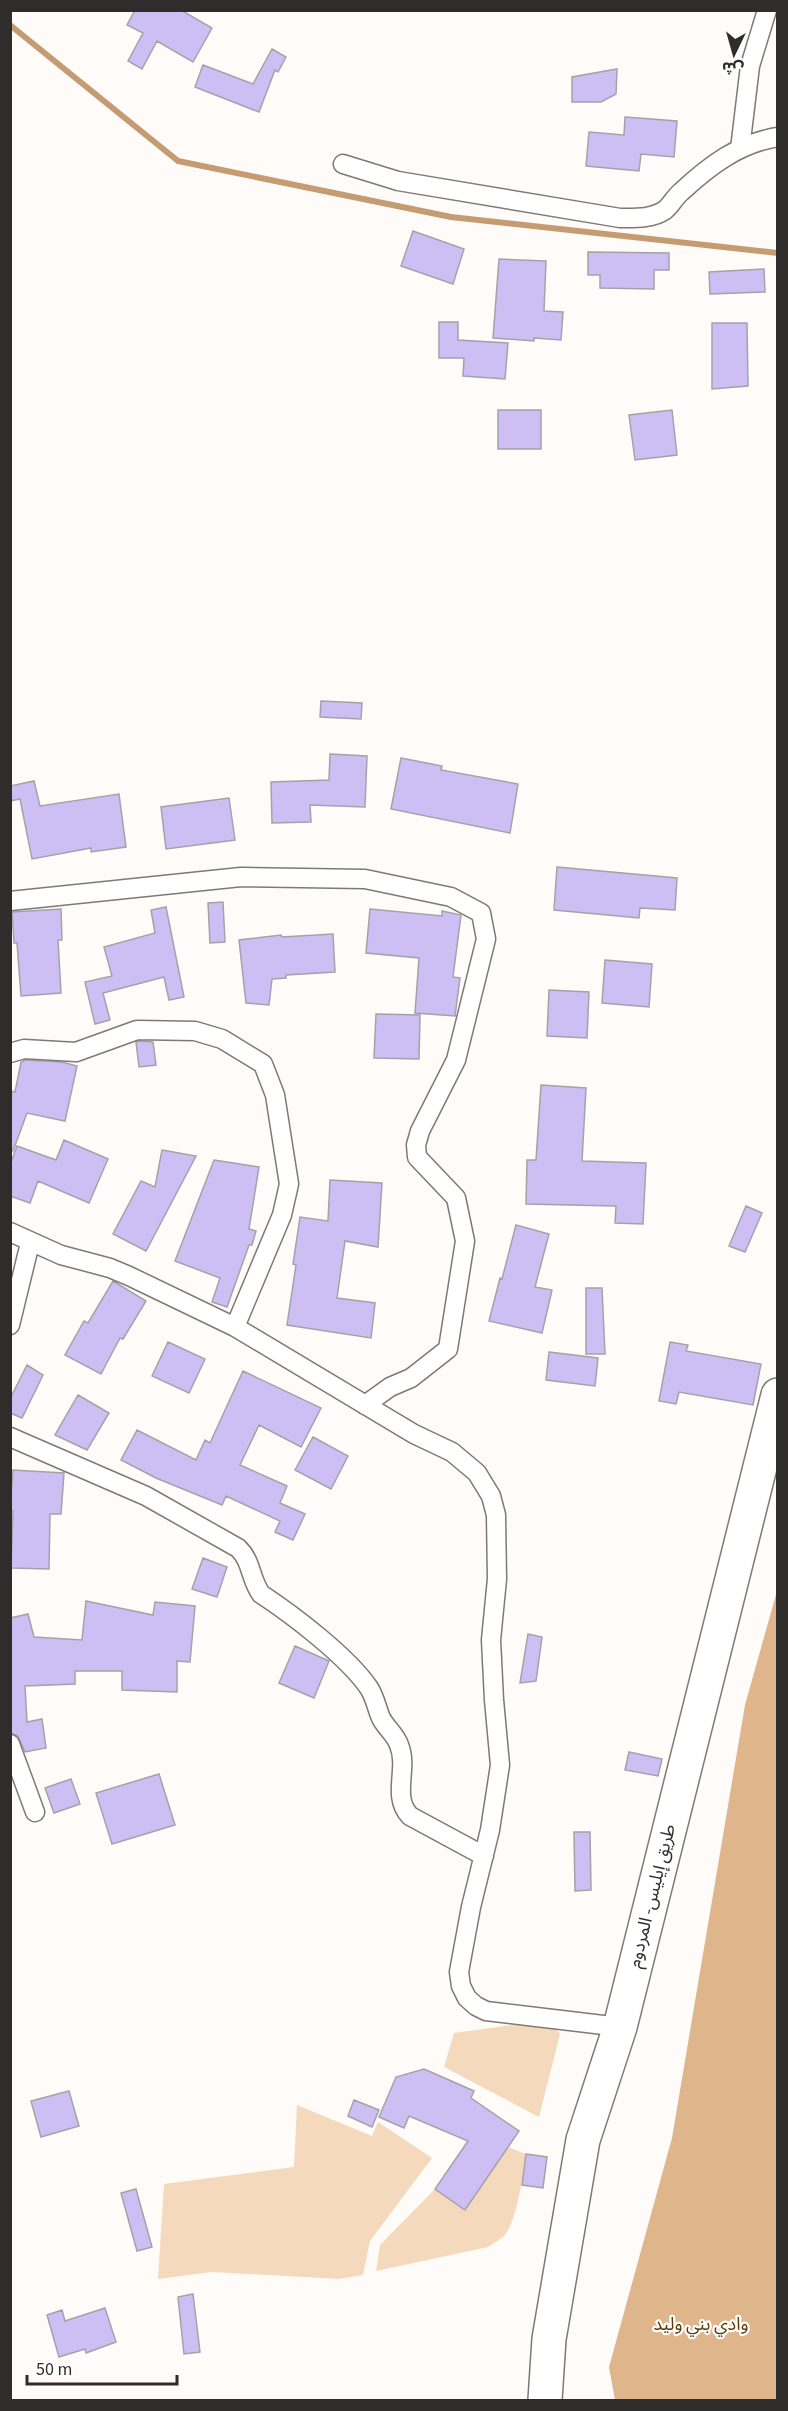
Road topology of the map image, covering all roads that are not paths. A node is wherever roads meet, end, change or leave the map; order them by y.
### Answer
1 (767, 10) edge
2 (777, 137) edge
3 (740, 149) junction
4 (343, 164) dead end
5 (10, 901) edge
6 (10, 1053) edge
7 (10, 1232) edge
8 (30, 1243) junction
9 (10, 1325) edge
10 (235, 1327) junction
11 (777, 1395) edge
12 (365, 1406) junction
13 (10, 1437) edge
14 (10, 1744) edge
15 (35, 1812) dead end
16 (484, 1856) junction
17 (620, 2027) junction
18 (545, 2400) edge

1 - 3 street
2 - 3 street
3 - 4 street
5 - 12 street
6 - 10 street
7 - 8 street
8 - 9 street
8 - 10 street
10 - 12 street
11 - 17 highway, طريق إيليس- المردوم
12 - 16 street
13 - 16 street
14 - 15 street
16 - 17 street
17 - 18 highway, طريق إيليس- المردوم

